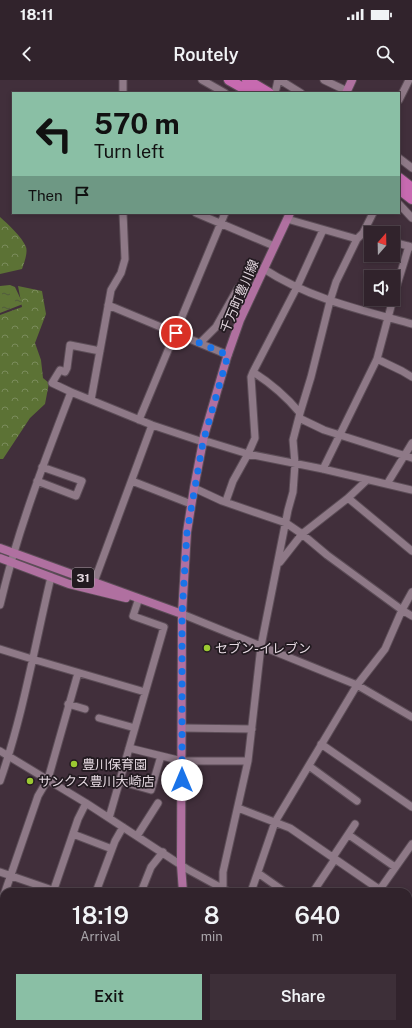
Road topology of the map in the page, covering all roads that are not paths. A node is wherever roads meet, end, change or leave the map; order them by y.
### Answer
1 (123, 80) edge
2 (202, 80) edge
3 (230, 80) edge
4 (247, 80) edge
5 (279, 80) edge
6 (324, 80) edge
7 (352, 80) edge
8 (408, 80) edge
9 (272, 91) edge
10 (123, 92) edge
11 (223, 92) edge
12 (250, 92) edge
13 (299, 92) edge
14 (346, 92) edge
15 (400, 98) edge
16 (400, 159) edge
17 (412, 168) edge
18 (400, 179) edge
19 (412, 188) edge
20 (400, 190) edge
21 (412, 198) edge
22 (400, 205) edge
23 (123, 214) edge
24 (198, 214) edge
25 (224, 214) edge
26 (372, 214) edge
27 (288, 216) edge
28 (412, 218) edge
29 (220, 223) junction
30 (323, 230) junction
31 (363, 233) joint
32 (357, 239) junction
33 (400, 244) edge
34 (274, 246) junction
35 (410, 246) edge
36 (264, 269) junction
37 (400, 277) edge
38 (298, 287) junction
39 (238, 288) dead end
40 (330, 301) junction
41 (108, 305) junction
42 (391, 306) edge
43 (387, 317) junction
44 (412, 324) edge
45 (176, 333) junction
46 (200, 343) junction
47 (100, 352) junction
48 (228, 355) junction
49 (377, 359) junction
50 (253, 372) junction
51 (412, 377) edge
52 (71, 392) junction
53 (91, 400) junction
54 (300, 416) junction
55 (139, 420) junction
56 (152, 425) junction
57 (340, 435) junction
58 (203, 442) junction
59 (412, 443) edge
60 (248, 454) junction
61 (409, 456) edge
62 (295, 464) junction
63 (42, 467) junction
64 (323, 469) junction
65 (367, 480) junction
66 (37, 481) junction
67 (132, 481) junction
68 (387, 484) junction
69 (194, 488) junction
70 (412, 490) edge
71 (348, 498) junction
72 (226, 501) junction
73 (191, 504) junction
74 (286, 523) junction
75 (302, 534) junction
76 (0, 548) edge
77 (412, 551) edge
78 (13, 553) junction
79 (0, 558) edge
80 (10, 562) junction
81 (278, 564) junction
82 (51, 577) junction
83 (94, 582) junction
84 (412, 592) edge
85 (138, 601) junction
86 (0, 605) edge
87 (166, 608) junction
88 (402, 610) junction
89 (182, 614) junction
90 (412, 616) edge
91 (261, 646) junction
92 (0, 649) edge
93 (32, 660) junction
94 (78, 673) junction
95 (357, 685) junction
96 (145, 692) junction
97 (68, 704) junction
98 (85, 709) dead end
99 (412, 717) edge
100 (99, 718) dead end
101 (135, 728) junction
102 (182, 728) junction
103 (252, 729) junction
104 (321, 744) junction
105 (129, 748) junction
106 (0, 751) edge
107 (9, 756) junction
108 (161, 756) junction
109 (182, 761) junction
110 (248, 761) junction
111 (309, 766) junction
112 (48, 779) junction
113 (0, 781) edge
114 (119, 781) junction
115 (357, 801) dead end
116 (86, 803) junction
117 (158, 803) dead end
118 (412, 807) edge
119 (238, 808) junction
120 (109, 818) junction
121 (275, 822) junction
122 (355, 824) dead end
123 (123, 827) junction
124 (73, 834) junction
125 (349, 835) junction
126 (138, 836) junction
127 (412, 844) edge
128 (112, 848) junction
129 (163, 852) junction
130 (334, 858) junction
131 (181, 865) junction
132 (395, 867) junction
133 (0, 872) edge
134 (258, 873) junction
135 (10, 875) junction
136 (6, 888) edge
137 (44, 888) edge
138 (56, 888) edge
139 (97, 888) edge
140 (143, 888) edge
141 (183, 888) edge
142 (220, 888) edge
143 (225, 888) edge
144 (252, 888) edge
145 (279, 888) edge
146 (315, 888) edge
147 (376, 888) edge
148 (382, 888) edge

1 - 10 street
2 - 11 street
3 - 12 highway
4 - 9 highway
5 - 9 street
5 - 13 street
6 - 14 street
7 - 14 main road
8 - 15 street
16 - 17 street
18 - 19 highway
20 - 21 highway
22 - 28 street
23 - 41 street
24 - 29 street
25 - 29 street
26 - 31 street
27 - 30 street
27 - 34 main road, 千万町豊川線
29 - 34 street
29 - 45 street
30 - 32 street
30 - 38 street
31 - 32 street
32 - 40 street
33 - 35 street
34 - 36 main road, 千万町豊川線
35 - 37 street
36 - 38 street
36 - 48 main road, 千万町豊川線
38 - 40 street
38 - 50 street
39 - 46 street
40 - 43 street
40 - 54 street
41 - 45 street
41 - 47 street
42 - 43 street
43 - 44 street
43 - 49 street
45 - 46 street
45 - 55 street
46 - 48 street
47 - 52 street
47 - 53 street
48 - 58 main road, 千万町豊川線
49 - 51 street
49 - 57 street
50 - 54 street
50 - 60 street
52 - 53 street
52 - 63 street
53 - 55 street
54 - 57 street
54 - 62 street
55 - 56 street
56 - 58 street
56 - 67 street
57 - 61 street
57 - 64 street
58 - 60 street
58 - 69 main road, 千万町豊川線
59 - 61 street
60 - 62 street
60 - 72 street
61 - 68 street
62 - 64 street
62 - 74 street
63 - 66 street
63 - 66 street
64 - 65 street
65 - 68 street
65 - 71 street
66 - 78 street
67 - 73 street
67 - 83 street
68 - 70 street
69 - 72 street
69 - 73 main road, 千万町豊川線
71 - 75 street
71 - 77 street
72 - 74 street
73 - 89 main road, 千万町豊川線
74 - 75 street
74 - 81 street
75 - 81 street
75 - 88 street
76 - 78 main road, 31
78 - 80 street
78 - 83 main road, 31
79 - 80 main road, 31
80 - 82 main road, 31
80 - 86 street
81 - 91 street
82 - 85 main road, 31
82 - 93 street
83 - 87 main road, 31
84 - 88 street
85 - 87 main road, 31
85 - 96 street
87 - 89 main road, 31
88 - 90 street
88 - 95 street
89 - 91 street
89 - 102 main road, 千万町豊川線
91 - 95 street
91 - 103 street
92 - 93 street
93 - 94 street
93 - 107 street
94 - 96 street
94 - 97 street
95 - 99 street
95 - 104 street
96 - 101 street
97 - 98 street
97 - 112 street
100 - 101 street
101 - 105 street
102 - 103 street
102 - 109 main road, 千万町豊川線
103 - 110 street
104 - 111 street
104 - 118 street
105 - 108 street
105 - 114 street
106 - 107 street
107 - 112 street
107 - 113 street
108 - 109 street
108 - 114 street
109 - 110 street
109 - 131 main road, 千万町豊川線
110 - 119 street
111 - 115 street
111 - 121 street
112 - 116 street
112 - 135 street
114 - 120 street
116 - 120 street
116 - 124 street
117 - 126 street
119 - 121 street
119 - 143 street
120 - 123 street
121 - 130 street
121 - 134 street
122 - 125 street
123 - 126 street
123 - 128 street
124 - 128 street
124 - 138 street
125 - 130 street
125 - 132 street
126 - 129 street
127 - 132 street
128 - 139 street
129 - 131 street
129 - 140 street
130 - 146 street
130 - 147 street
131 - 141 main road, 千万町豊川線
131 - 142 street
132 - 148 street
133 - 135 street
134 - 144 street
134 - 145 street
135 - 136 street
135 - 137 street

